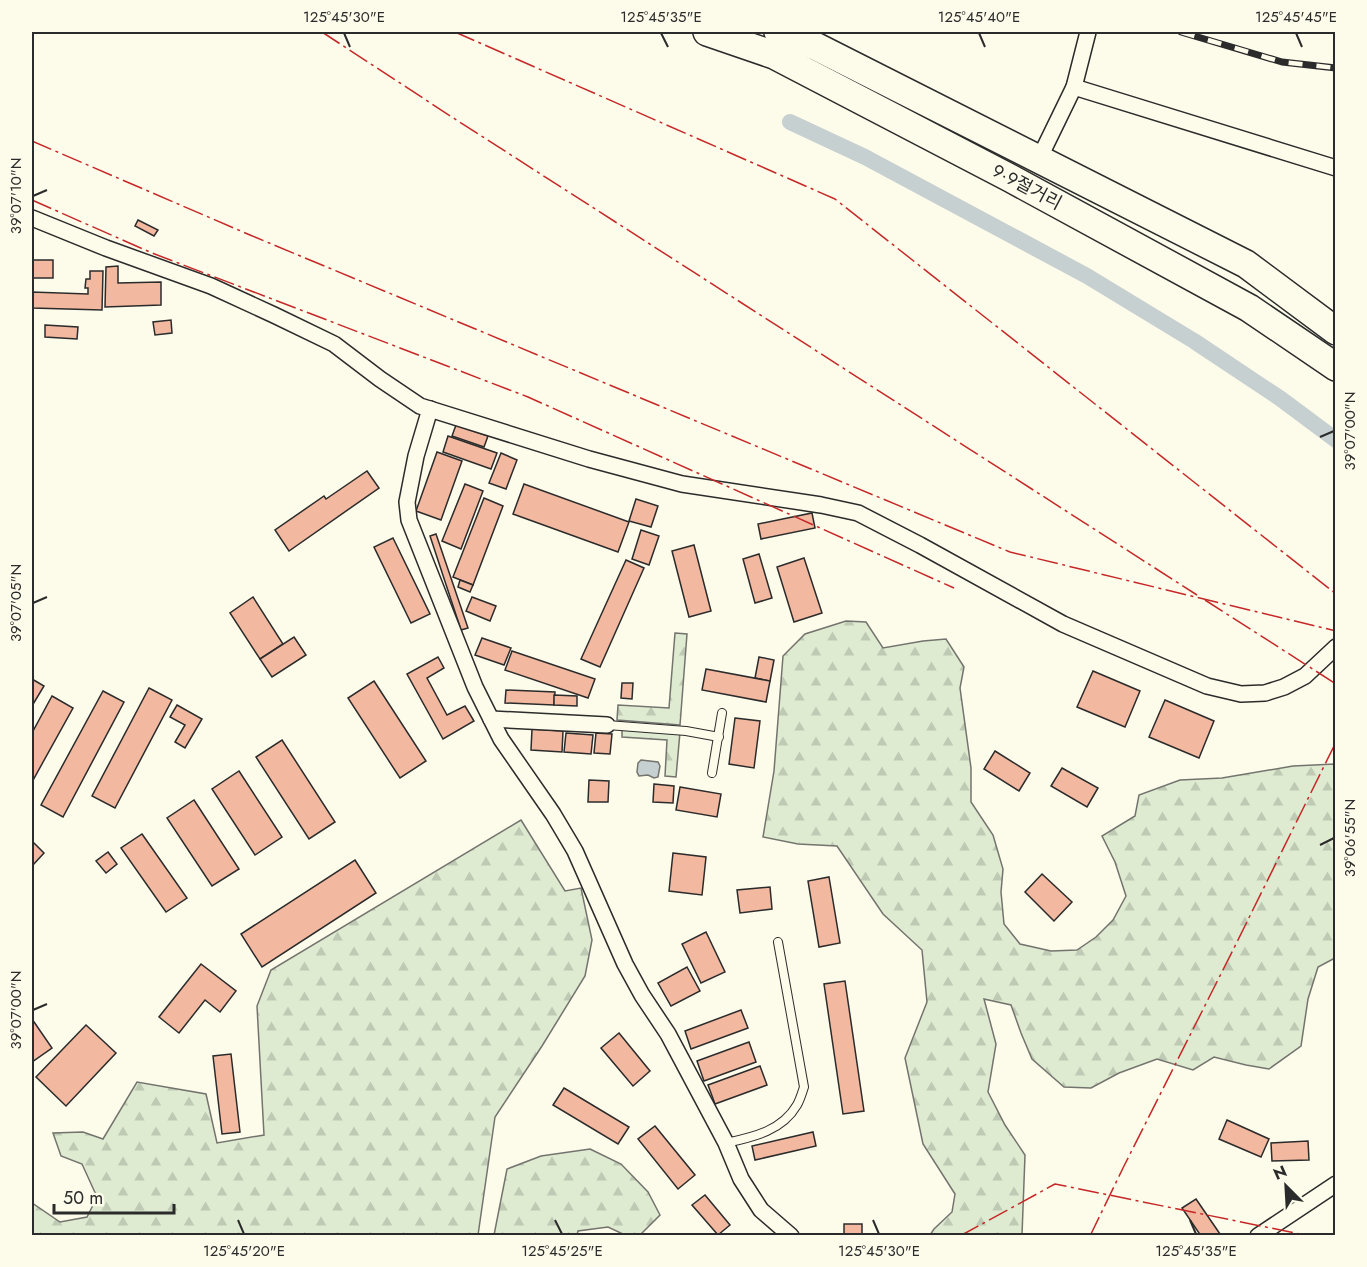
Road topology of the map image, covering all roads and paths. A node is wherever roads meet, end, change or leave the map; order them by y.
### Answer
1 (707, 32) edge
2 (778, 32) edge
3 (1088, 32) edge
4 (1074, 87) junction
5 (1039, 159) junction
6 (1335, 168) edge
7 (32, 218) edge
8 (1335, 331) edge
9 (1335, 367) edge
10 (430, 410) junction
11 (1335, 647) edge
12 (722, 713) dead end
13 (491, 719) junction
14 (607, 725) joint
15 (719, 737) junction
16 (712, 773) dead end
17 (778, 942) dead end
18 (726, 1143) junction
19 (1335, 1184) edge
20 (791, 1236) edge
21 (1258, 1236) edge

1 - 9 highway, 9·9절거리
2 - 5 highway, 9·9절거리
3 - 4 street
4 - 5 street
4 - 6 street
5 - 8 highway, 9·9절거리
7 - 10 street
10 - 11 street
10 - 13 street
12 - 15 lane
13 - 14 street
13 - 18 street
14 - 15 lane
15 - 16 lane
17 - 18 lane
18 - 20 street
19 - 21 street

